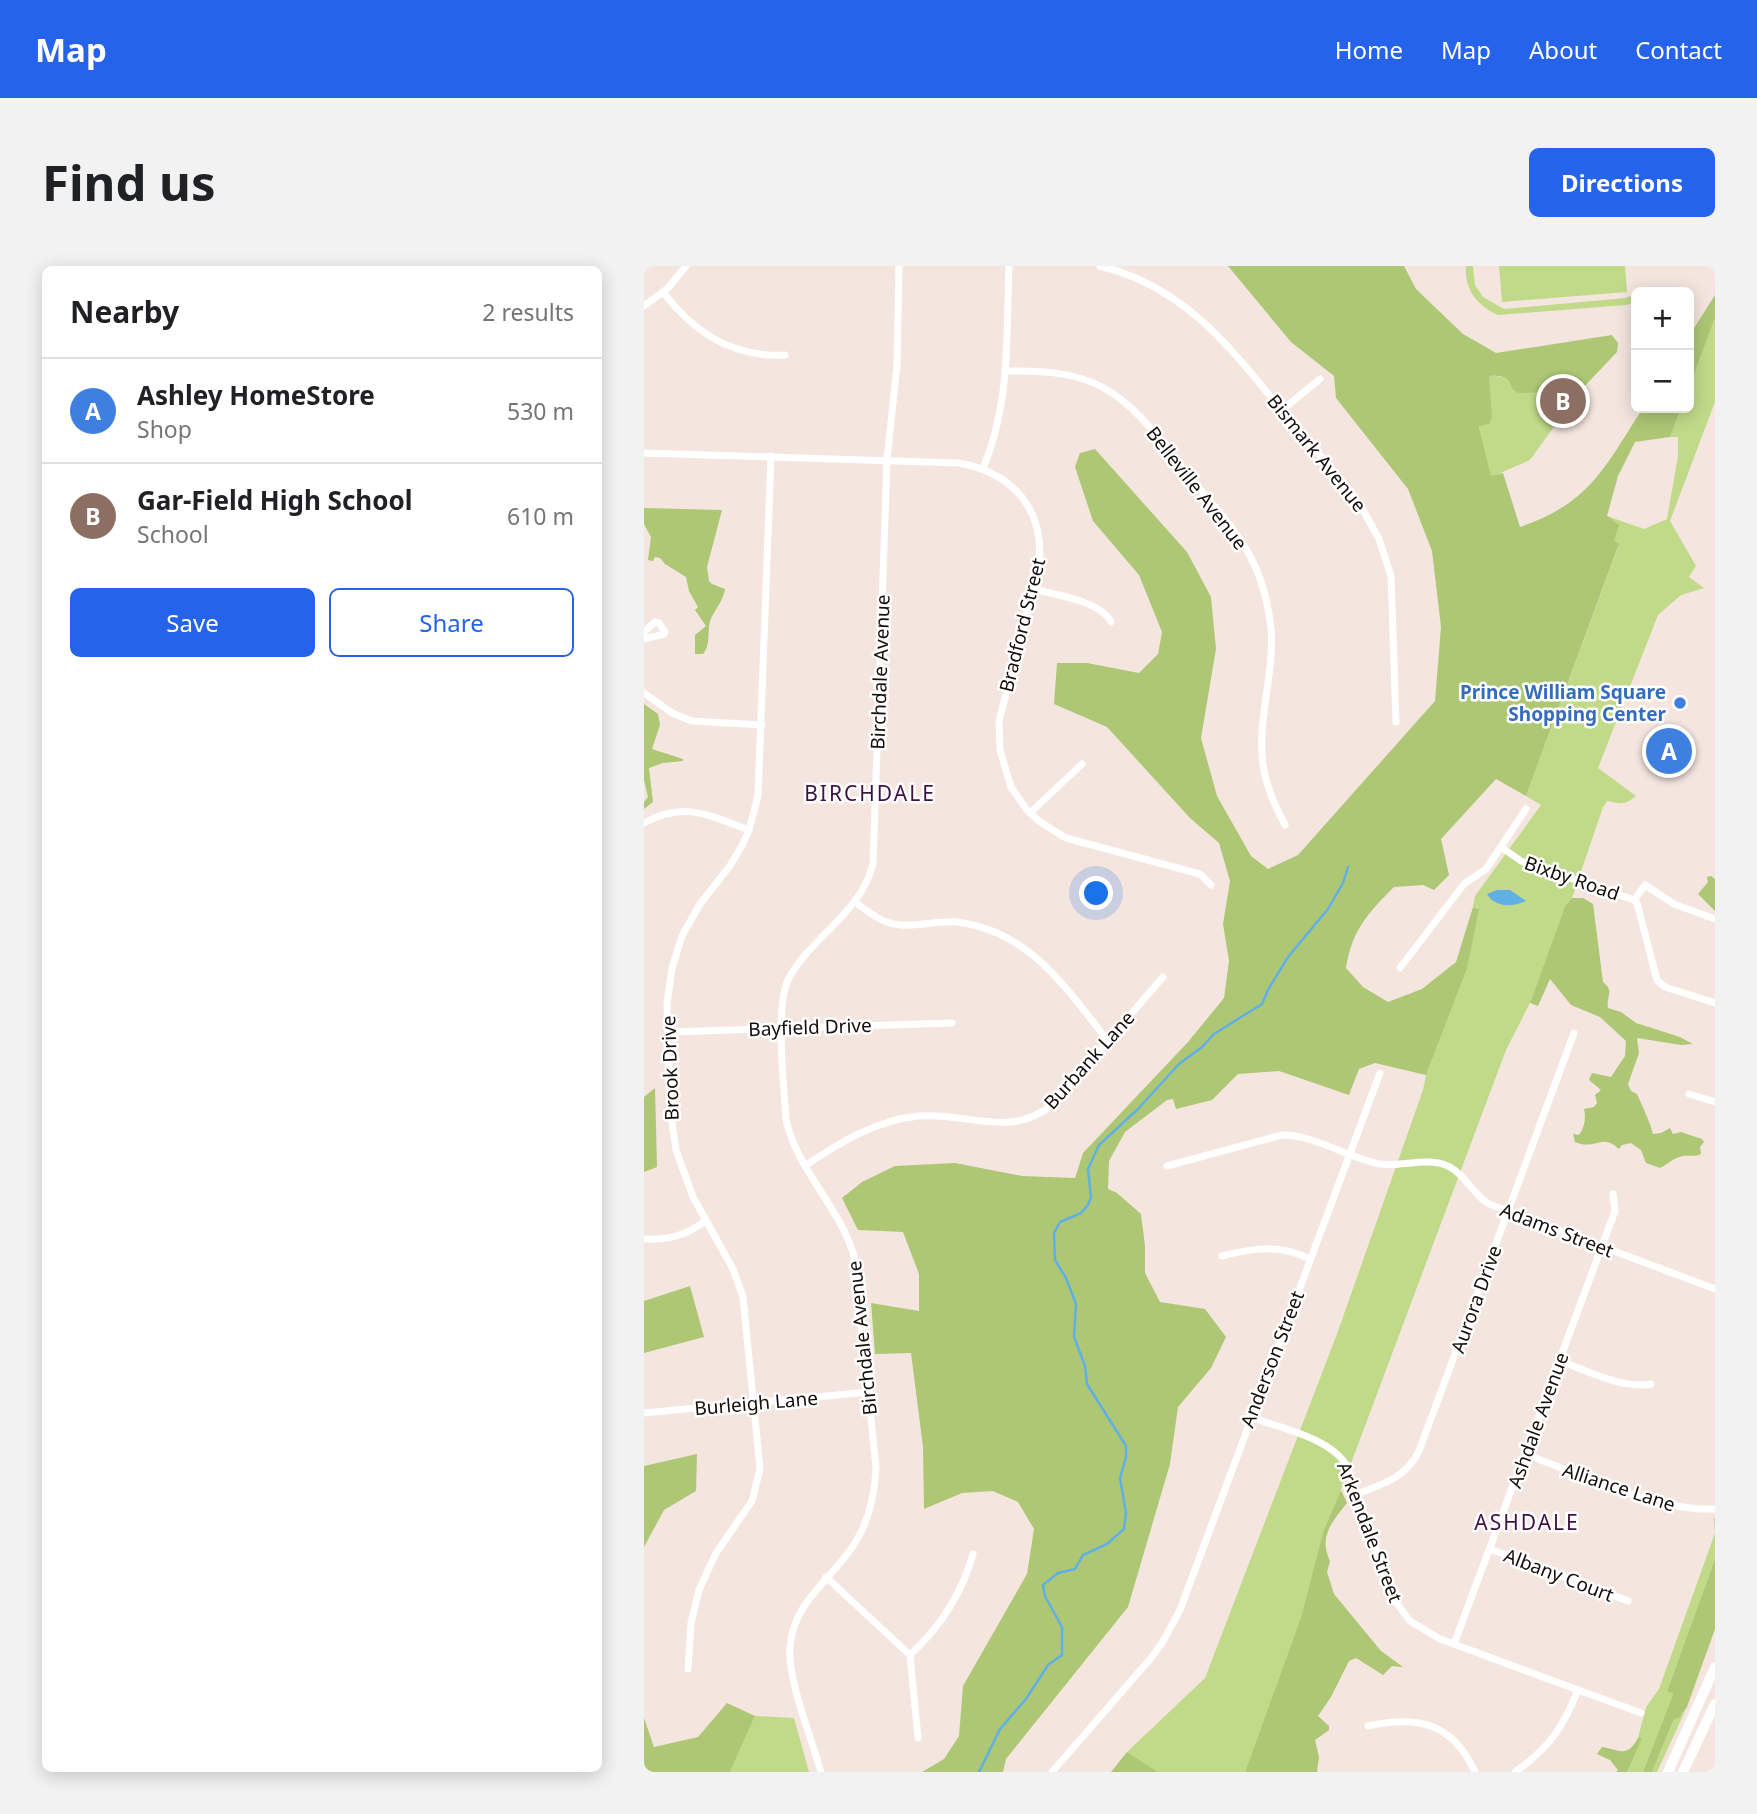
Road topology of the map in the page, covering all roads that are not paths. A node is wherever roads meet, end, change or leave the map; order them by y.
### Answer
1 (686, 266) edge
2 (899, 266) edge
3 (1009, 266) edge
4 (1100, 266) edge
5 (663, 292) junction
6 (644, 306) edge
7 (785, 355) dead end
8 (1005, 371) junction
9 (1320, 379) dead end
10 (1282, 410) junction
11 (644, 453) edge
12 (771, 457) junction
13 (887, 460) junction
14 (983, 469) junction
15 (1033, 589) junction
16 (1111, 622) dead end
17 (644, 632) edge
18 (644, 639) edge
19 (644, 693) edge
20 (1396, 722) dead end
21 (762, 725) junction
22 (1082, 764) dead end
23 (1526, 809) dead end
24 (1030, 813) junction
25 (644, 824) edge
26 (1285, 825) dead end
27 (749, 830) junction
28 (1501, 847) junction
29 (1211, 885) dead end
30 (1634, 900) junction
31 (855, 902) junction
32 (1715, 919) edge
33 (1400, 968) dead end
34 (1163, 977) dead end
35 (1715, 1003) edge
36 (952, 1023) dead end
37 (782, 1028) junction
38 (668, 1032) junction
39 (1574, 1033) dead end
40 (1108, 1041) junction
41 (1380, 1073) dead end
42 (1689, 1094) dead end
43 (1715, 1102) edge
44 (1349, 1154) junction
45 (806, 1165) junction
46 (1167, 1166) dead end
47 (1613, 1194) dead end
48 (1508, 1212) junction
49 (705, 1221) junction
50 (644, 1239) edge
51 (1602, 1247) junction
52 (1222, 1256) dead end
53 (1310, 1259) junction
54 (1715, 1289) edge
55 (1560, 1361) junction
56 (1651, 1384) dead end
57 (869, 1392) junction
58 (754, 1403) junction
59 (644, 1413) edge
60 (1250, 1417) junction
61 (1525, 1454) junction
62 (1357, 1494) junction
63 (1715, 1509) edge
64 (1490, 1549) junction
65 (973, 1554) dead end
66 (827, 1577) junction
67 (1628, 1601) dead end
68 (1454, 1644) junction
69 (910, 1656) junction
70 (1715, 1667) edge
71 (688, 1670) dead end
72 (1578, 1690) junction
73 (1715, 1704) edge
74 (1641, 1713) dead end
75 (1368, 1726) dead end
76 (918, 1738) dead end
77 (821, 1772) edge
78 (1052, 1772) edge
79 (1475, 1772) edge
80 (1516, 1772) edge
81 (1668, 1772) edge
82 (1683, 1772) edge

1 - 5 street
2 - 13 street, Birchdale Avenue
3 - 8 street
4 - 10 street, Bismark Avenue
5 - 6 street
5 - 7 street
8 - 14 street
8 - 26 street, Belleville Avenue
9 - 10 street
10 - 20 street, Bismark Avenue
11 - 12 street, Bradford Street
12 - 13 street, Bradford Street
12 - 21 street, Brook Drive
13 - 14 street, Bradford Street
13 - 31 street, Birchdale Avenue
14 - 15 street, Bradford Street
15 - 16 street
15 - 24 street, Bradford Street
17 - 18 street
19 - 21 street
21 - 27 street, Brook Drive
22 - 24 street
23 - 28 street
24 - 29 street, Bradford Street
25 - 27 street
27 - 38 street, Brook Drive
28 - 30 street, Bixby Road
28 - 33 street
30 - 32 street, Bixby Road
30 - 35 street
31 - 37 street, Birchdale Avenue
31 - 40 street
34 - 40 street, Burbank Lane
36 - 37 street, Bayfield Drive
37 - 38 street, Bayfield Drive
37 - 45 street, Birchdale Avenue
38 - 49 street, Brook Drive
39 - 48 street, Aurora Drive
40 - 45 street, Burbank Lane
41 - 44 street, Anderson Street
42 - 43 street
44 - 46 street, Adams Street
44 - 48 street, Adams Street
44 - 53 street, Anderson Street
45 - 57 street, Birchdale Avenue
47 - 51 street, Ashdale Avenue
48 - 51 street, Adams Street
48 - 62 street, Aurora Drive
49 - 50 street
49 - 58 street, Brook Drive
51 - 54 street, Adams Street
51 - 55 street, Ashdale Avenue
52 - 53 street
53 - 60 street, Anderson Street
55 - 56 street
55 - 61 street, Ashdale Avenue
57 - 58 street, Burleigh Lane
57 - 66 street, Birchdale Avenue
58 - 59 street, Burleigh Lane
58 - 71 street, Brook Drive
60 - 62 street, Arkendale Street
60 - 78 street, Anderson Street
61 - 63 street, Alliance Lane
61 - 64 street, Ashdale Avenue
62 - 68 street, Arkendale Street
64 - 67 street, Albany Court
64 - 68 street, Ashdale Avenue
65 - 69 street
66 - 69 street
66 - 77 street, Birchdale Avenue
68 - 72 street, Arkendale Street
69 - 76 street
70 - 81 main road
72 - 74 street, Arkendale Street
72 - 80 street
73 - 82 main road
75 - 79 street

